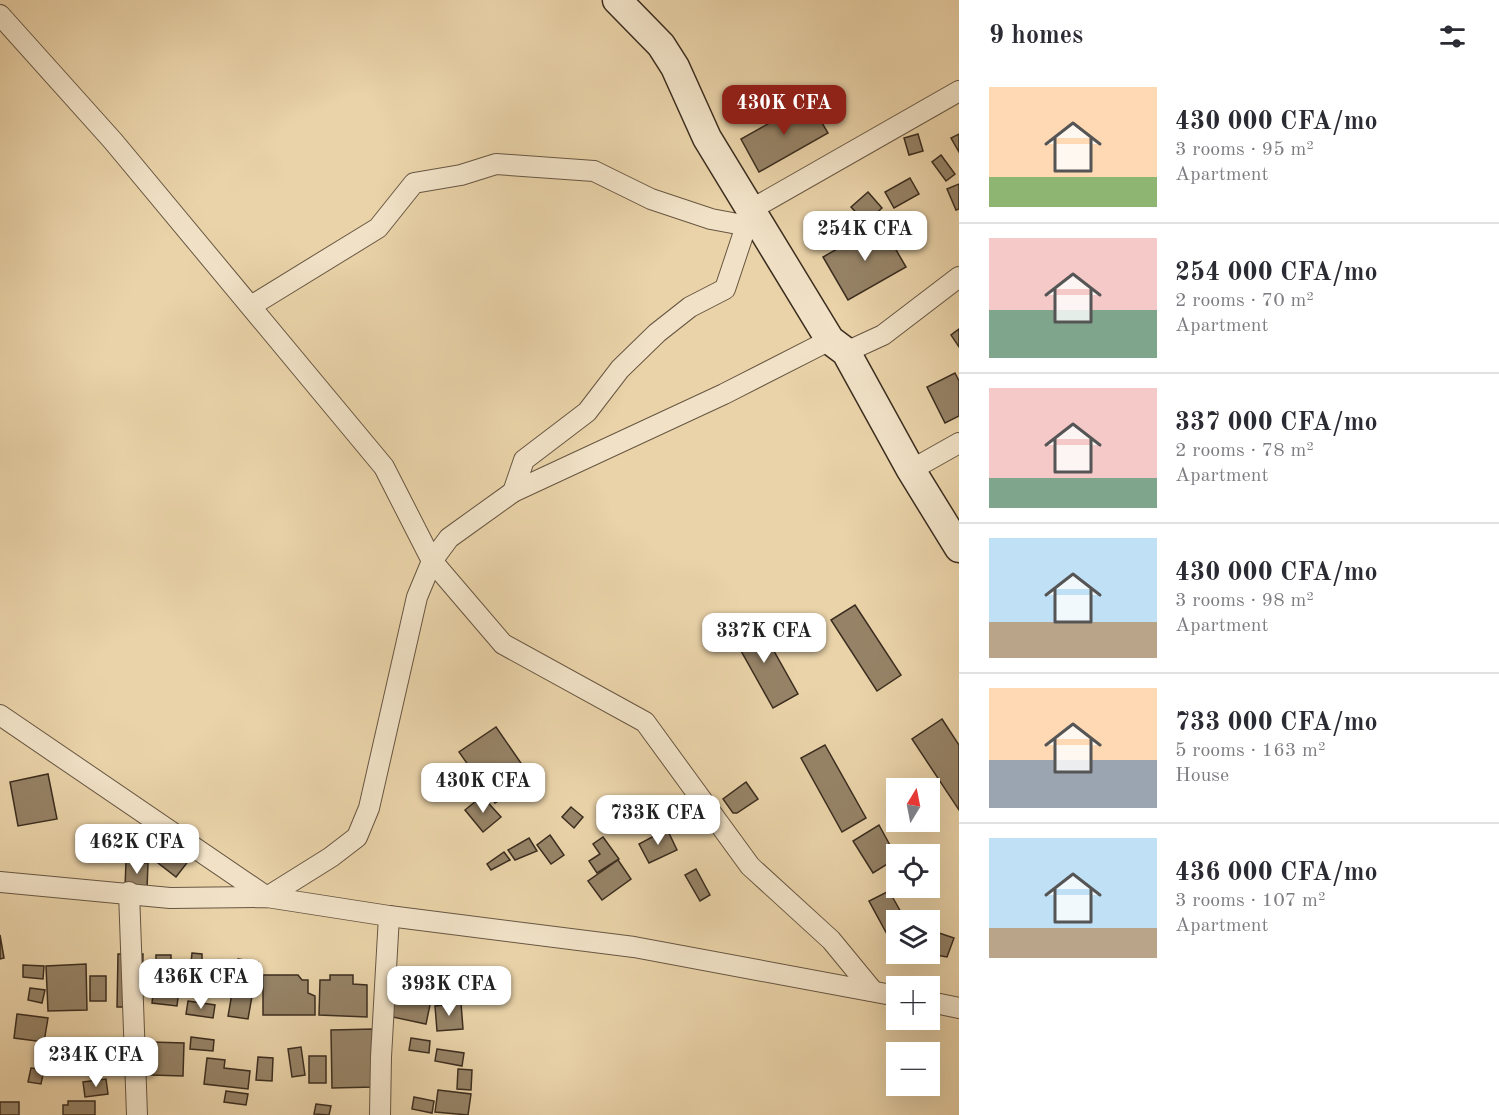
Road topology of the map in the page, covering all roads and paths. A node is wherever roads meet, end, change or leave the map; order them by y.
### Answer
1 (617, 0) edge
2 (0, 15) edge
3 (959, 91) edge
4 (752, 209) junction
5 (959, 277) edge
6 (251, 306) junction
7 (838, 346) junction
8 (959, 443) edge
9 (911, 470) junction
10 (513, 492) junction
11 (959, 548) edge
12 (432, 561) junction
13 (0, 715) edge
14 (0, 882) edge
15 (129, 892) junction
16 (267, 897) junction
17 (389, 916) junction
18 (873, 992) junction
19 (886, 994) edge
20 (940, 1004) edge
21 (959, 1008) edge
22 (136, 1115) edge
23 (380, 1115) edge

1 - 4 main road
2 - 6 street
3 - 4 street
4 - 6 street
4 - 7 main road
4 - 10 street
5 - 7 street
6 - 12 street
7 - 9 main road
7 - 10 street
8 - 9 street
9 - 11 main road
10 - 12 street
12 - 16 street
12 - 18 street
13 - 16 street
14 - 15 street
15 - 16 street
15 - 22 street
16 - 17 street
17 - 18 street
17 - 23 street
18 - 19 street
20 - 21 street

